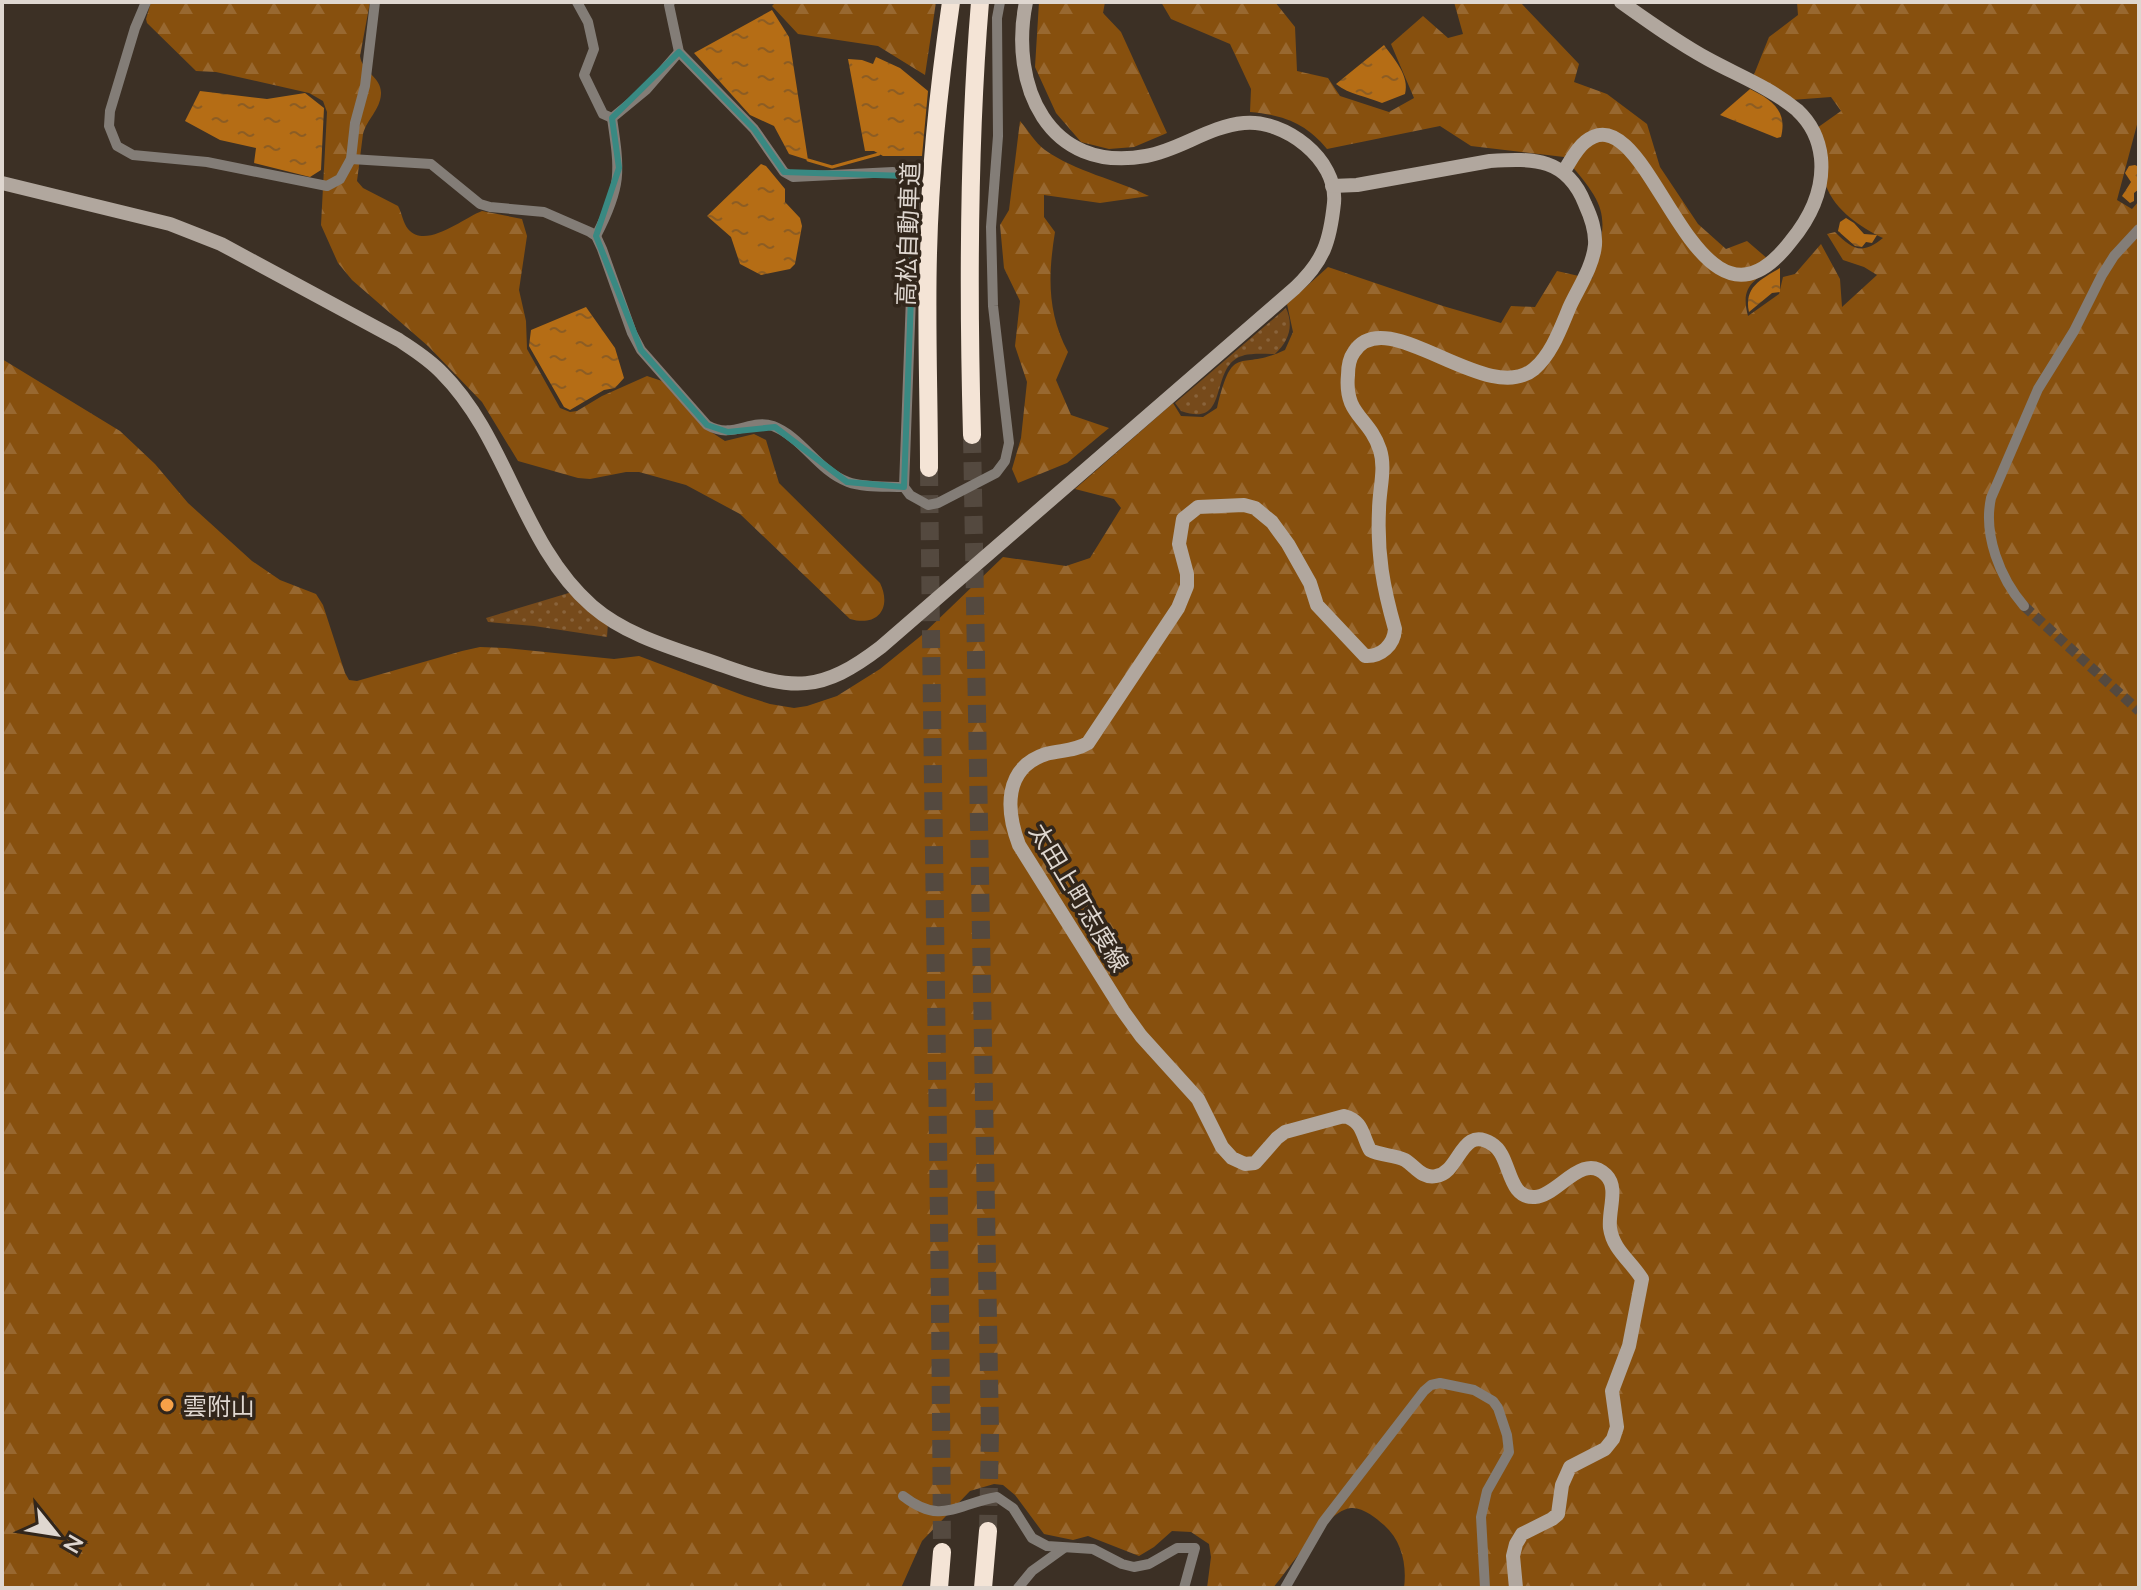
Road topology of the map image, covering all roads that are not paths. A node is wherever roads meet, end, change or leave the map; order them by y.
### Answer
1 (146, 2) edge
2 (375, 2) edge
3 (577, 2) edge
4 (670, 2) edge
5 (951, 2) edge
6 (980, 2) edge
7 (1000, 2) edge
8 (1026, 2) edge
9 (1621, 2) edge
10 (679, 52) junction
11 (612, 118) junction
12 (351, 159) junction
13 (1564, 171) junction
14 (2, 183) edge
15 (1332, 186) junction
16 (2139, 229) edge
17 (596, 236) junction
18 (972, 435) tunnel mouth
19 (929, 468) tunnel mouth
20 (904, 487) junction
21 (2024, 606) tunnel mouth
22 (903, 1496) dead end
23 (988, 1531) tunnel mouth
24 (1064, 1548) junction
25 (942, 1552) tunnel mouth
26 (939, 1588) edge
27 (983, 1588) edge
28 (1018, 1588) edge
29 (1184, 1588) edge
30 (1285, 1588) edge
31 (1485, 1588) edge
32 (1516, 1588) edge

1 - 12 street
2 - 12 street
3 - 11 street
4 - 10 street
5 - 19 highway, 高松自動車道
6 - 18 highway
7 - 20 street
8 - 15 main road
9 - 13 main road
10 - 11 street
10 - 20 street
11 - 17 street
12 - 17 street
13 - 15 main road
13 - 32 main road, 太田上町志度線
14 - 15 main road
16 - 21 street
17 - 20 street
22 - 24 street
23 - 27 highway
24 - 28 street
24 - 29 street
25 - 26 highway
30 - 31 street

